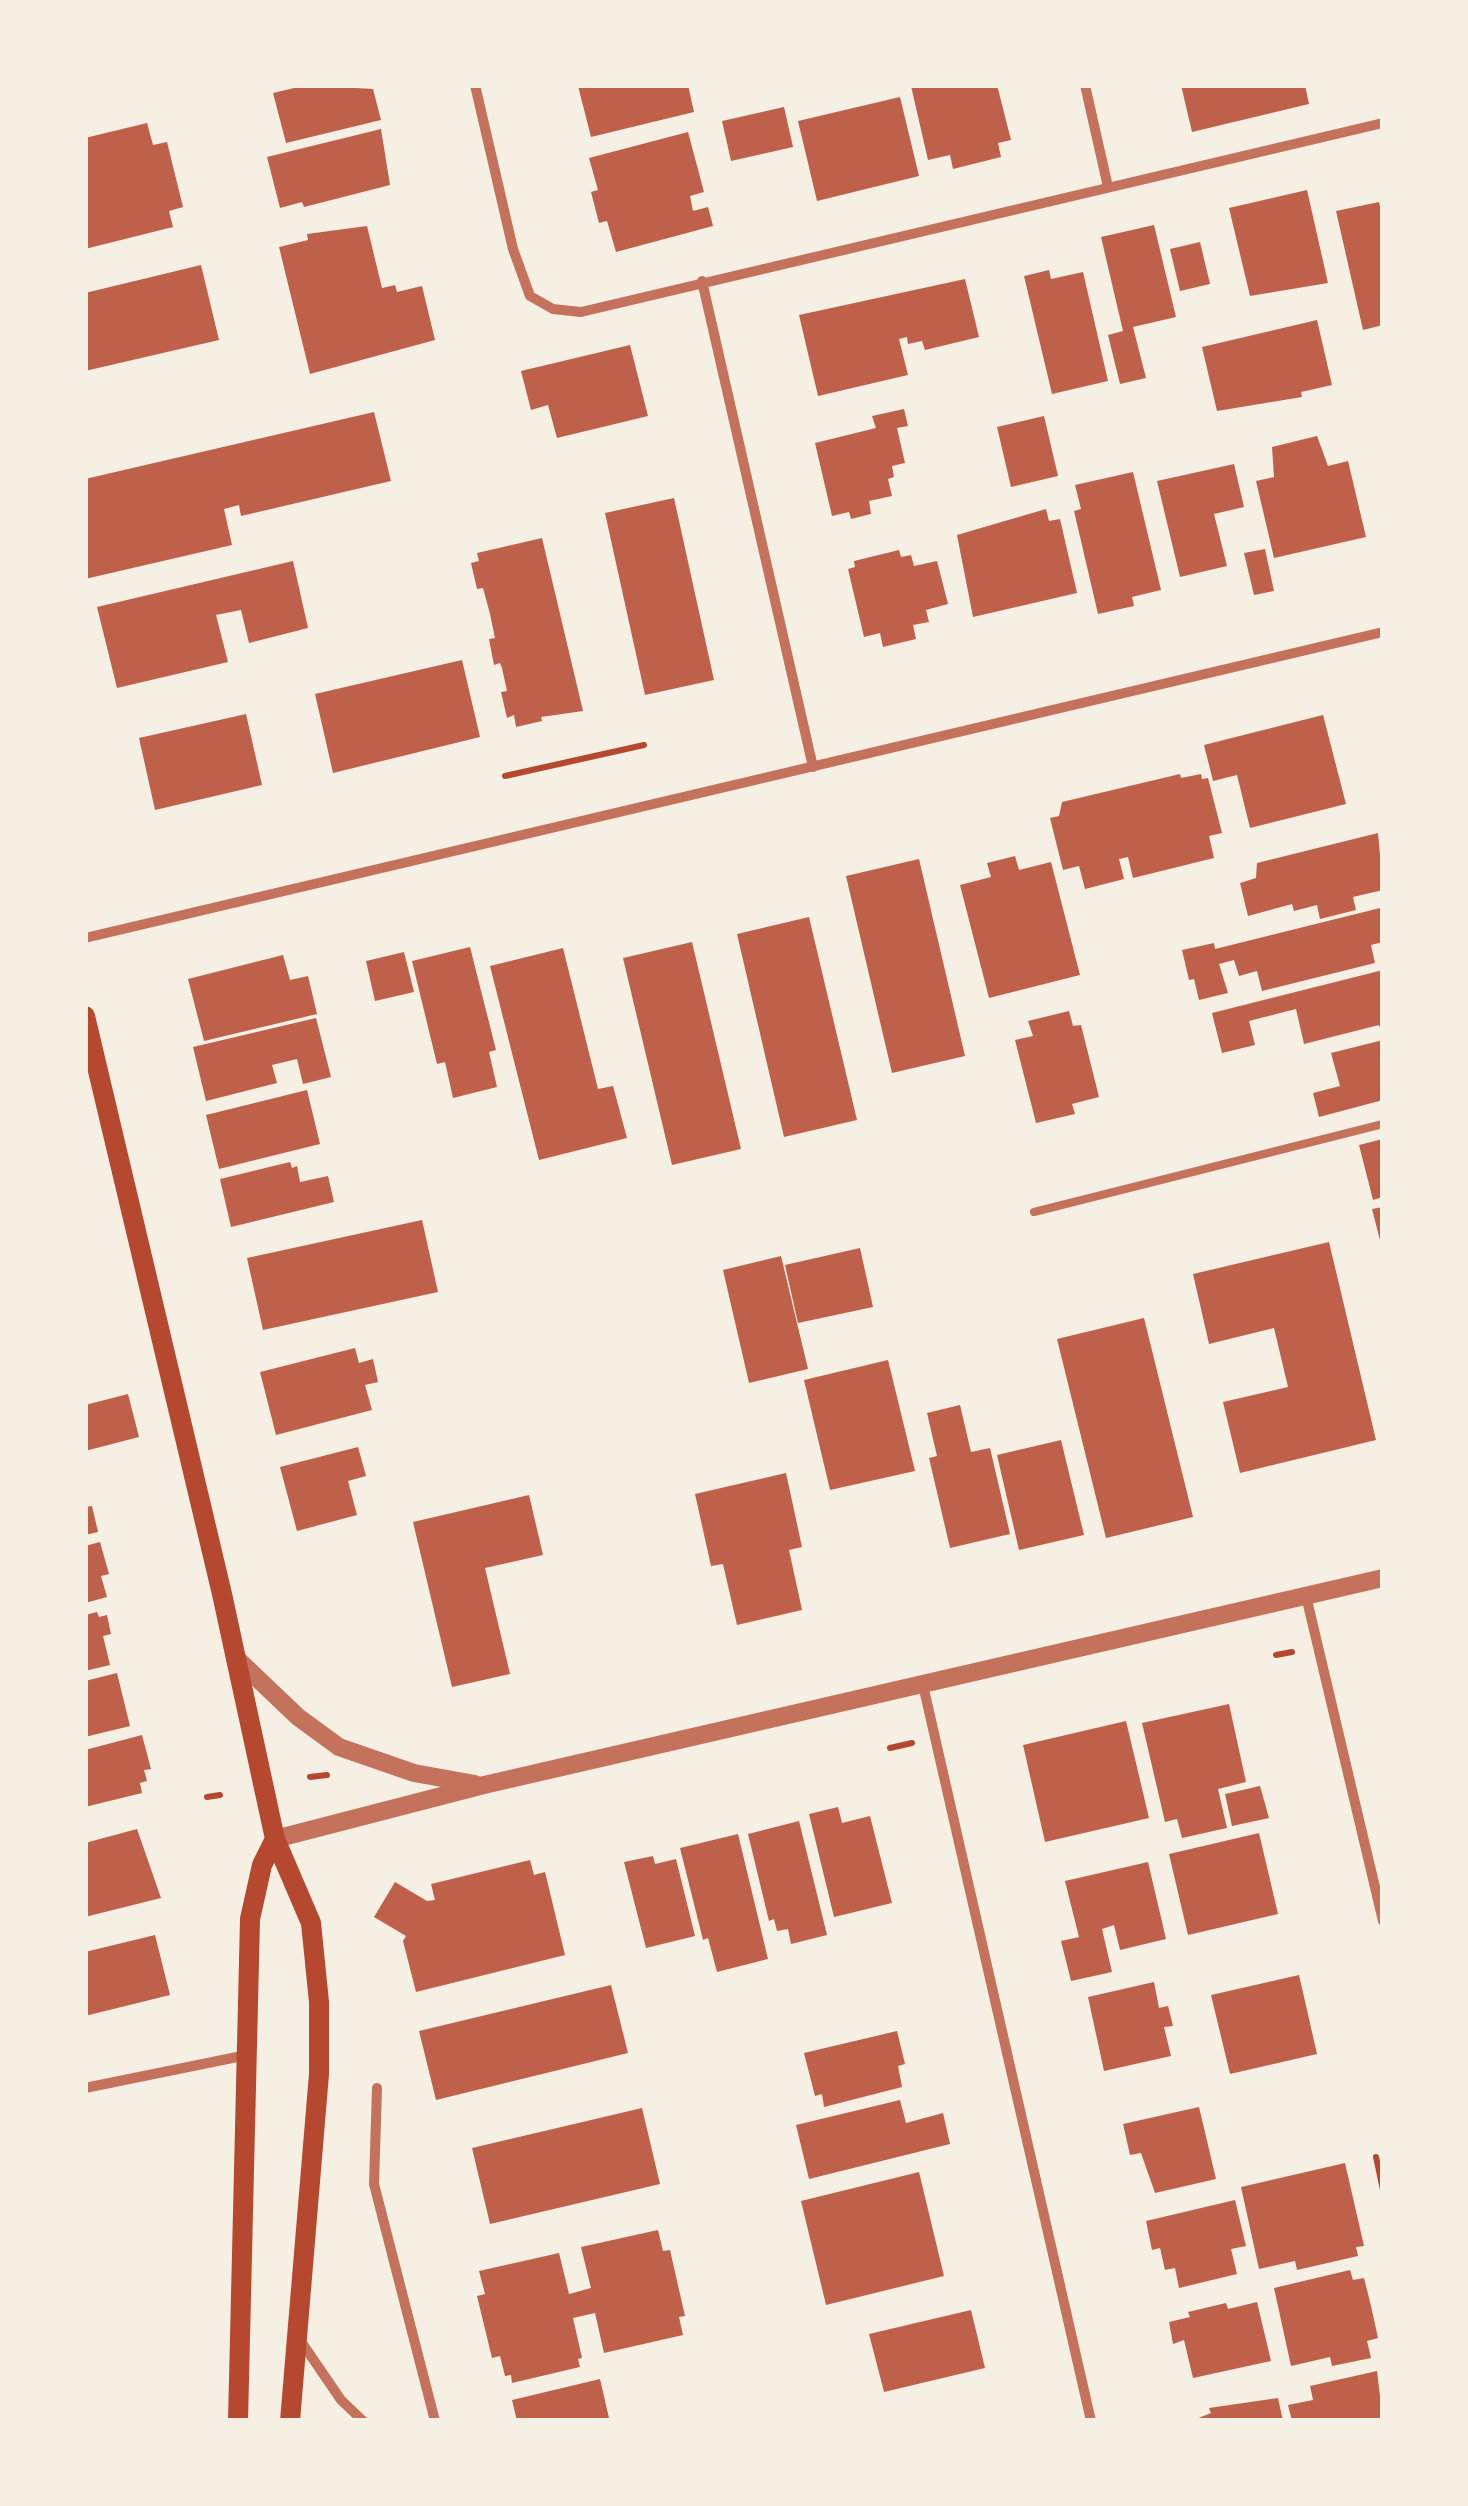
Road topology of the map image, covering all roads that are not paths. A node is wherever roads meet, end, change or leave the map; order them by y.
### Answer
1 (475, 85) edge
2 (1085, 85) edge
3 (1383, 123) edge
4 (1108, 187) junction
5 (702, 281) junction
6 (1383, 632) edge
7 (813, 767) junction
8 (85, 938) edge
9 (85, 1016) edge
10 (1383, 1124) edge
11 (1034, 1212) dead end
12 (1383, 1578) edge
13 (1306, 1596) junction
14 (235, 1657) junction
15 (923, 1685) junction
16 (484, 1786) junction
17 (275, 1839) junction
18 (1383, 1920) edge
19 (248, 2054) junction
20 (85, 2088) edge
21 (377, 2088) dead end
22 (296, 2335) junction
23 (238, 2421) edge
24 (290, 2421) edge
25 (364, 2421) edge
26 (435, 2421) edge
27 (1090, 2421) edge

1 - 5 street
2 - 4 street
3 - 4 street
4 - 5 street
5 - 7 street
6 - 7 street
7 - 8 street
9 - 14 main road
10 - 11 lane
12 - 13 street
13 - 15 street
13 - 18 street
14 - 16 street
14 - 17 main road
15 - 16 street
15 - 27 street
16 - 17 street
17 - 19 main road
17 - 22 main road
19 - 20 street
19 - 23 main road
21 - 26 street
22 - 24 main road
22 - 25 street

